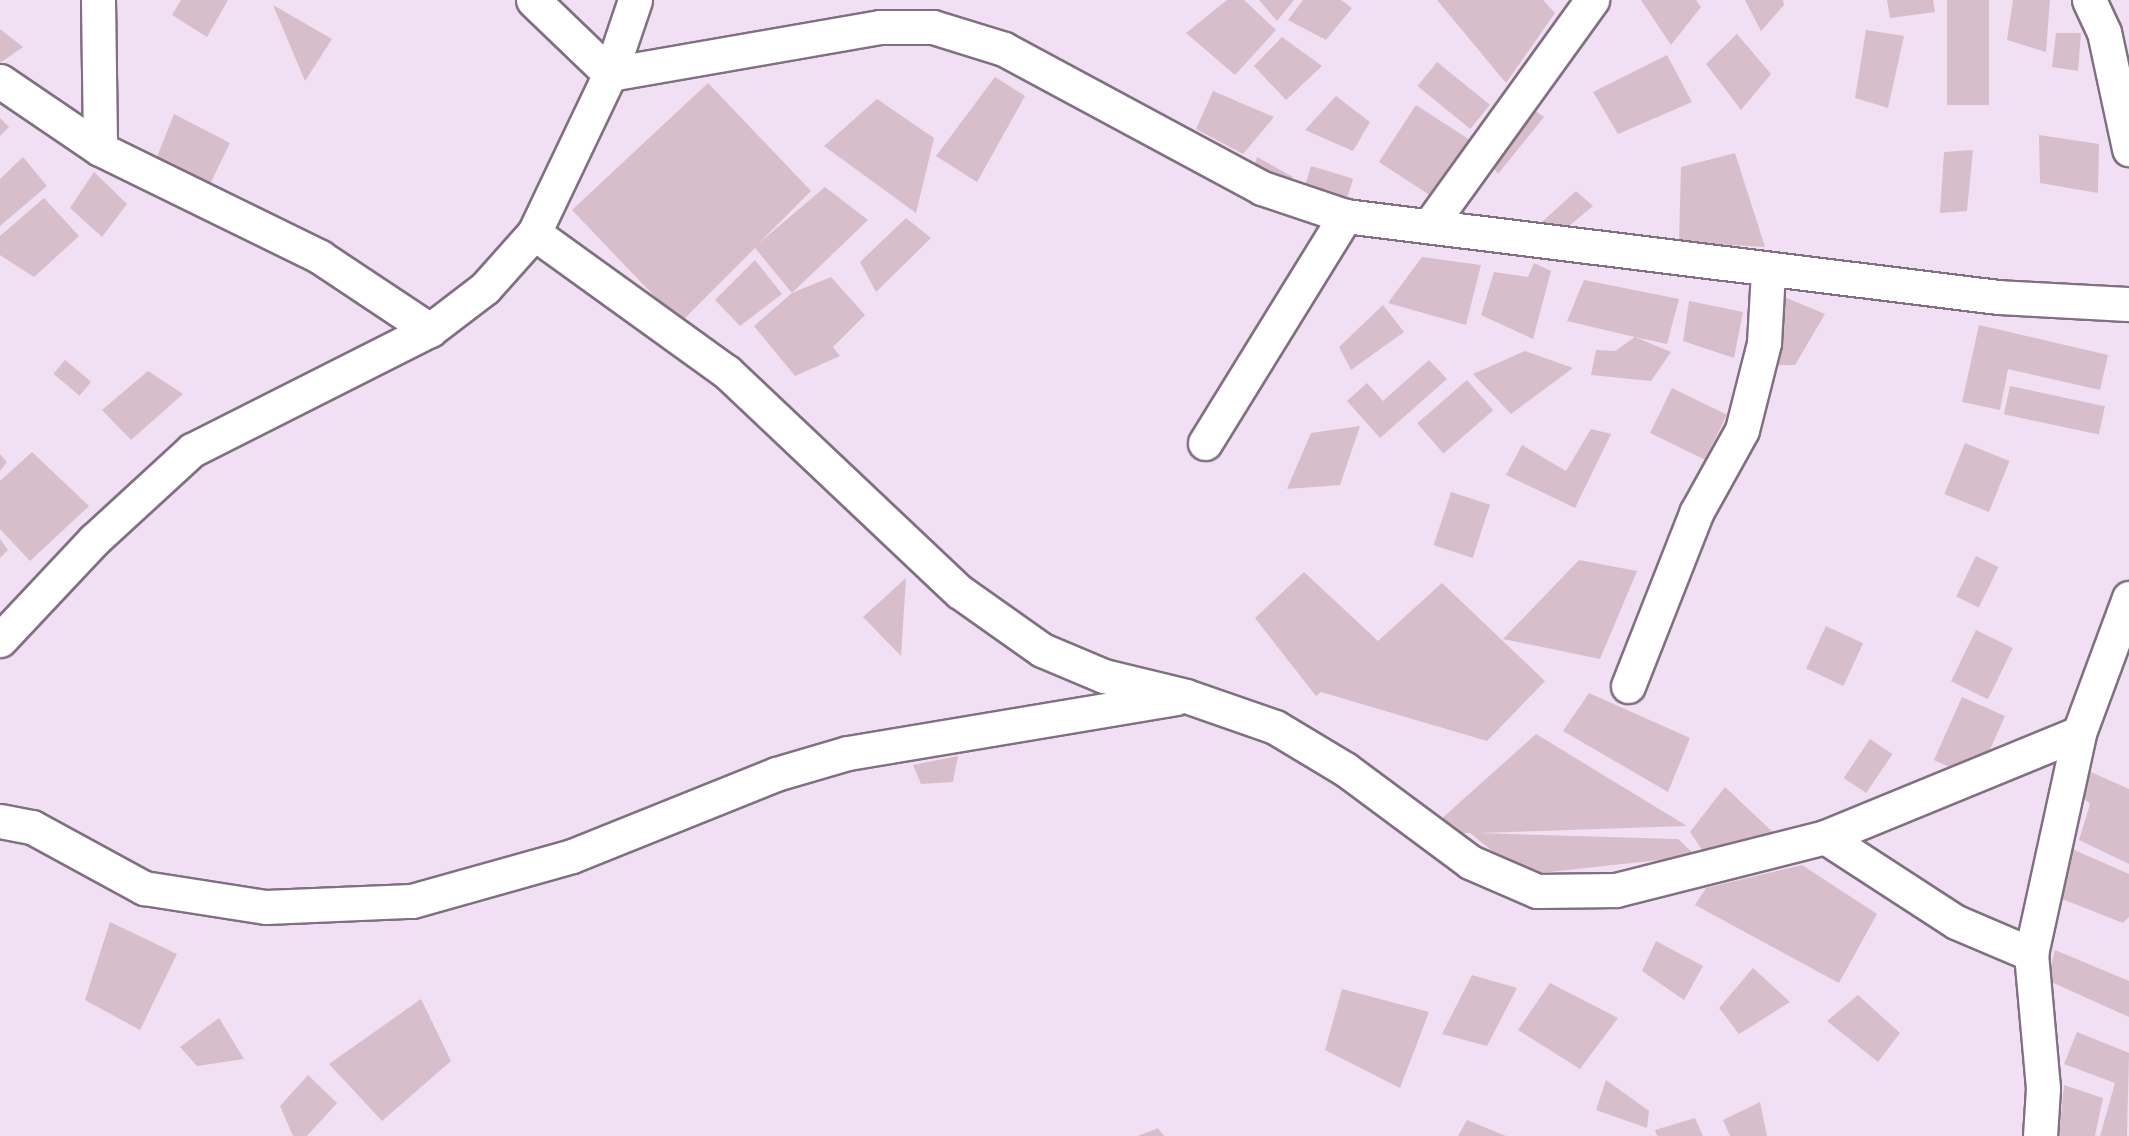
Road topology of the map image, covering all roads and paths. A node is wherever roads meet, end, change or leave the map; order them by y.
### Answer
1 (98, 0) edge
2 (533, 0) edge
3 (635, 0) edge
4 (2089, 0) edge
5 (1584, 2) edge
6 (610, 74) junction
7 (0, 81) edge
8 (100, 149) junction
9 (2129, 149) edge
10 (1345, 216) junction
11 (1429, 226) junction
12 (534, 233) junction
13 (1768, 271) junction
14 (2129, 304) edge
15 (430, 330) junction
16 (1205, 443) dead end
17 (2129, 598) edge
18 (0, 640) edge
19 (1629, 686) dead end
20 (1186, 696) junction
21 (2079, 733) junction
22 (0, 821) edge
23 (1825, 837) junction
24 (2031, 954) junction
25 (2040, 1136) edge

1 - 8 street
2 - 6 street
3 - 6 street
4 - 9 street
5 - 11 street
6 - 10 street
6 - 12 street
7 - 8 street
8 - 15 street
10 - 11 street
10 - 16 street
11 - 13 street
12 - 15 street
12 - 20 street
13 - 14 street
13 - 19 street
15 - 18 street
17 - 21 street
20 - 22 street
20 - 23 street
21 - 23 street
21 - 24 street
23 - 24 street
24 - 25 street

